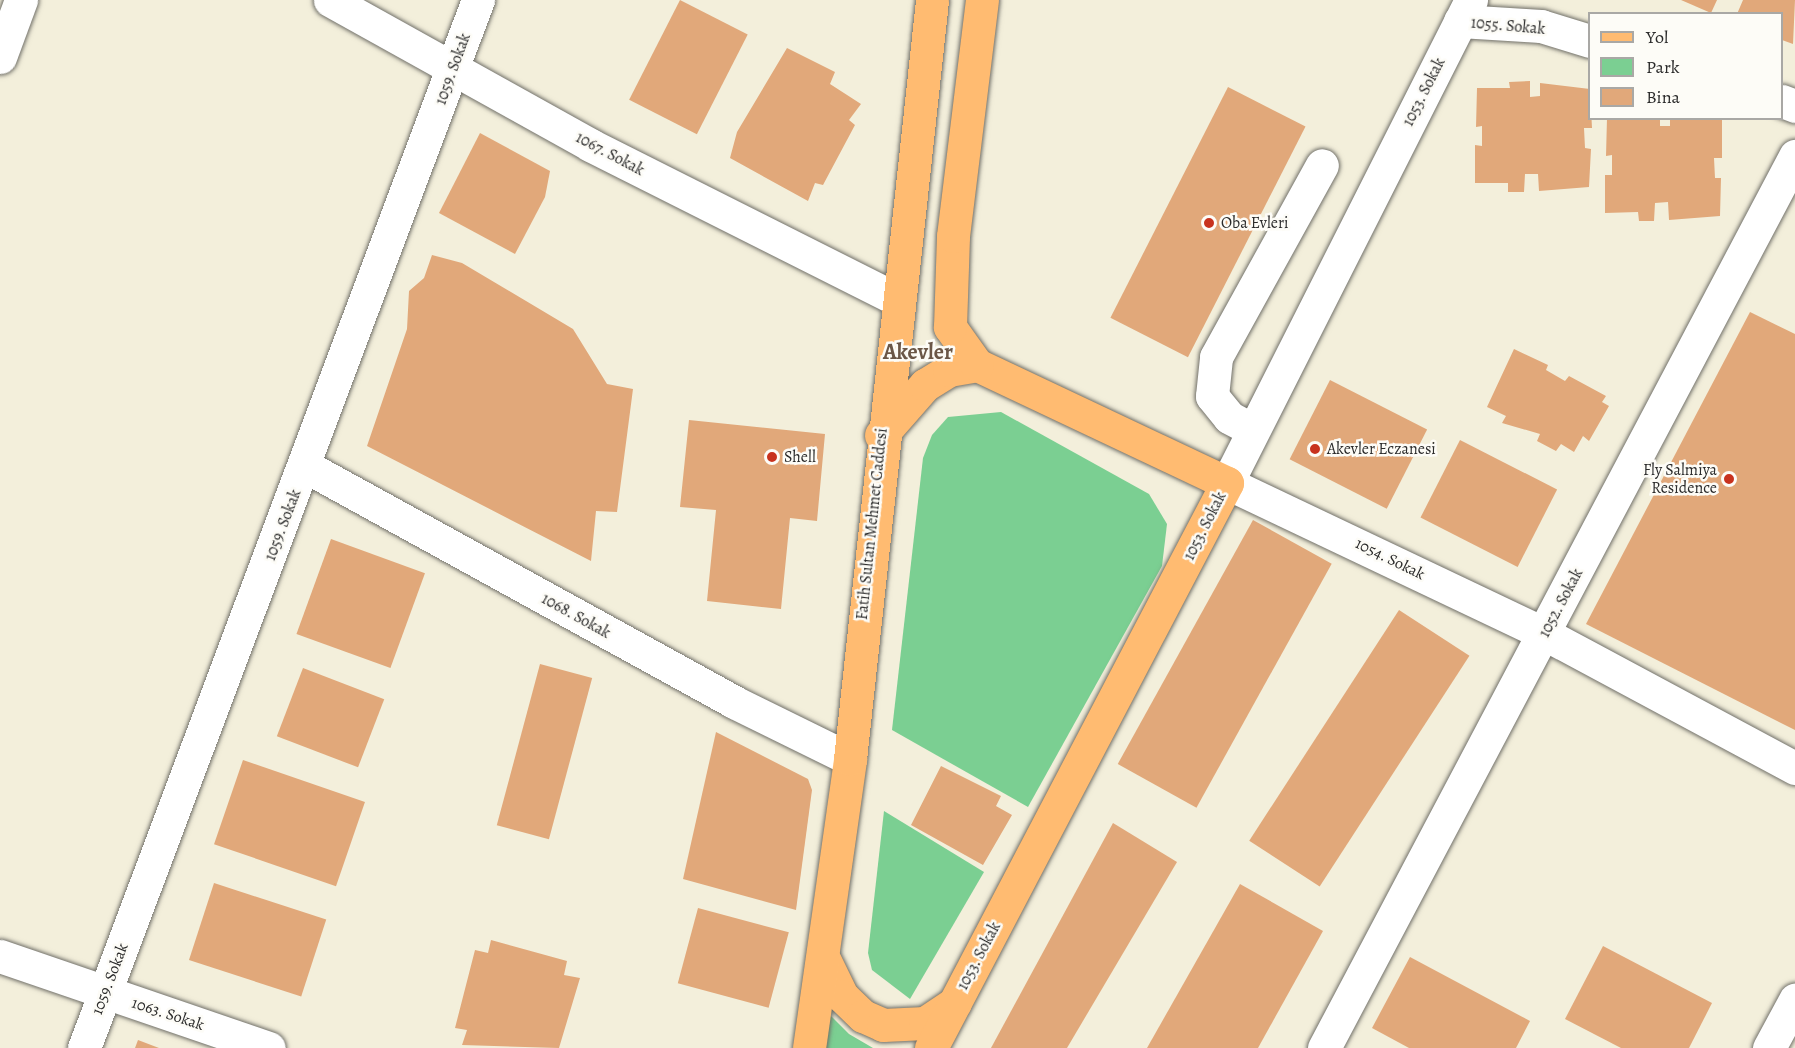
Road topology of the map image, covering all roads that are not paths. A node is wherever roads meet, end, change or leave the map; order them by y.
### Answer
1 (21, 0) edge
2 (330, 0) edge
3 (478, 0) edge
4 (932, 0) edge
5 (981, 0) edge
6 (1466, 11) edge
7 (1588, 40) edge
8 (0, 57) edge
9 (453, 69) junction
10 (1795, 156) edge
11 (1322, 165) dead end
12 (896, 298) junction
13 (977, 365) junction
14 (1253, 430) junction
15 (881, 435) junction
16 (305, 466) junction
17 (1227, 483) junction
18 (1545, 634) junction
19 (850, 759) junction
20 (1795, 768) edge
21 (0, 956) edge
22 (823, 957) junction
23 (105, 993) junction
24 (1795, 1000) edge
25 (955, 1003) junction
26 (84, 1048) edge
27 (269, 1048) edge
28 (809, 1048) edge
29 (931, 1048) edge
30 (1324, 1048) edge
31 (1769, 1048) edge

1 - 8 street
2 - 9 street, 1067. Sokak
3 - 9 street, 1059. Sokak
4 - 12 main road, Fatih Sultan Mehmet Caddesi
5 - 13 main road
6 - 7 street, 1055. Sokak
6 - 14 street, 1053. Sokak
9 - 12 street, 1067. Sokak
9 - 16 street, 1059. Sokak
10 - 18 street, 1052. Sokak
11 - 14 street
12 - 15 main road, Fatih Sultan Mehmet Caddesi
13 - 15 main road
13 - 17 main road, 1054. Sokak
14 - 17 street, 1053. Sokak
15 - 19 main road, Fatih Sultan Mehmet Caddesi
16 - 19 street, 1068. Sokak
16 - 23 street, 1059. Sokak
17 - 18 street, 1054. Sokak
17 - 25 main road, 1053. Sokak
18 - 20 street, 1054. Sokak
18 - 30 street, 1052. Sokak
19 - 22 main road, Fatih Sultan Mehmet Caddesi
21 - 23 street, 1063. Sokak
22 - 25 main road
22 - 28 main road, Fatih Sultan Mehmet Caddesi
23 - 26 street, 1059. Sokak
23 - 27 street, 1063. Sokak
24 - 31 street
25 - 29 main road, 1053. Sokak

